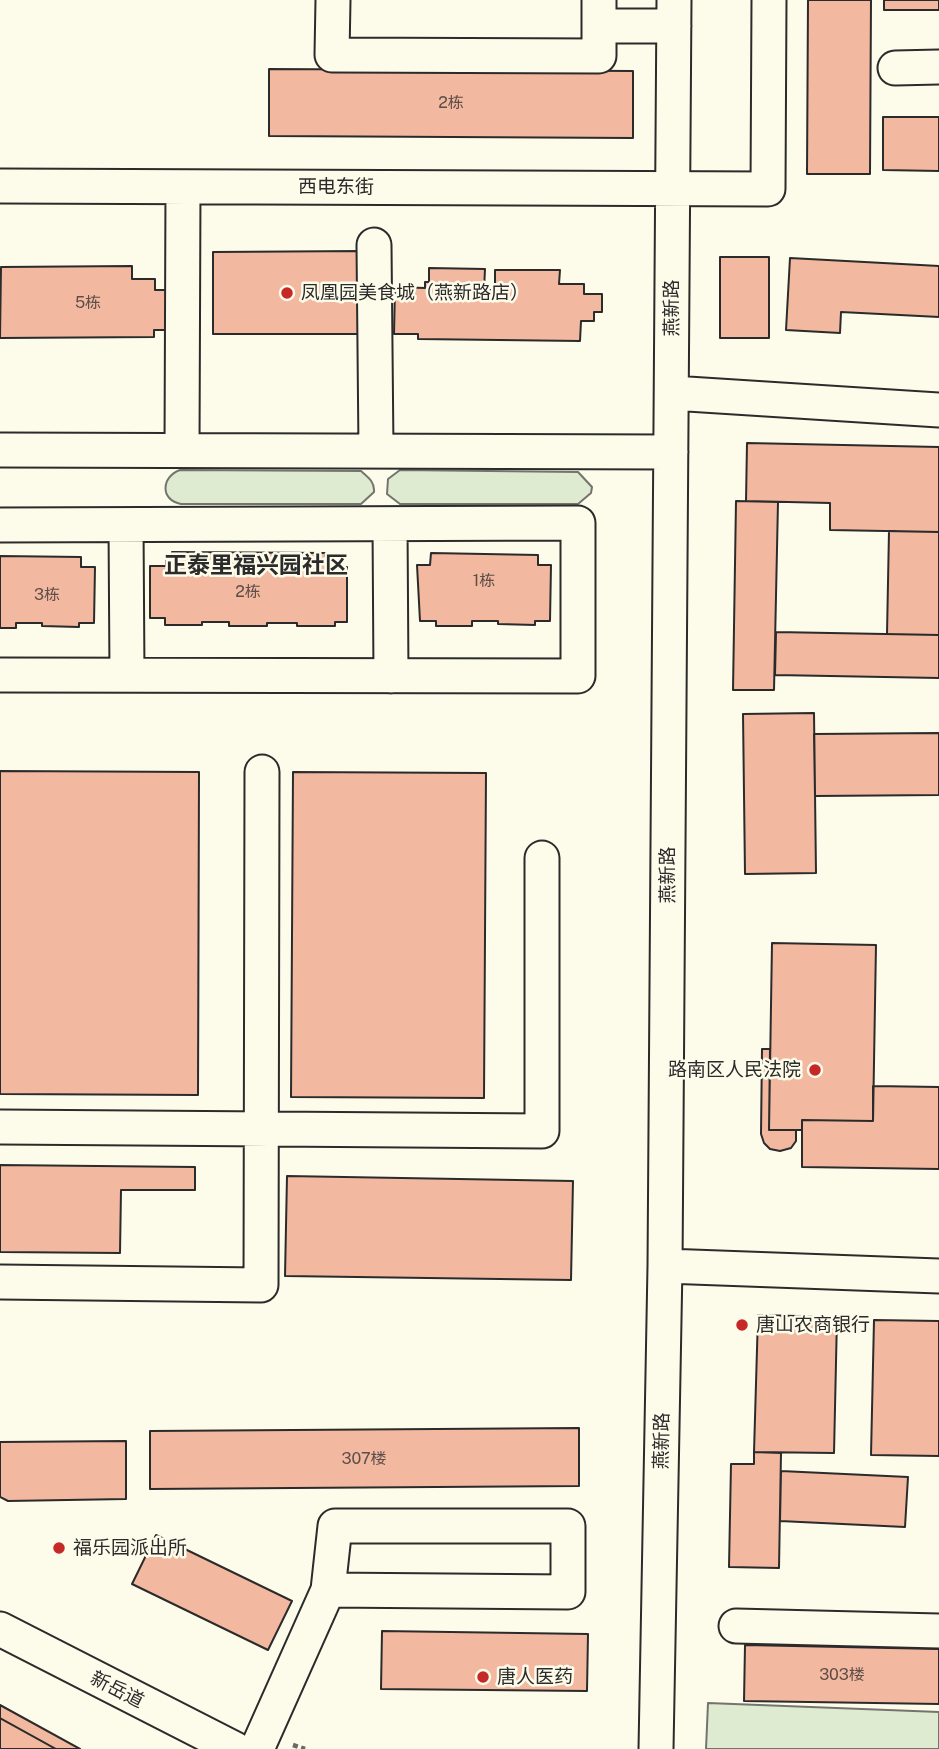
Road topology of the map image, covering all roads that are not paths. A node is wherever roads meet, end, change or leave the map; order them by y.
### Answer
1 (333, 0) edge
2 (769, 0) edge
3 (599, 13) edge
4 (674, 13) edge
5 (895, 68) dead end
6 (939, 68) edge
7 (0, 186) edge
8 (183, 187) junction
9 (672, 188) junction
10 (374, 245) dead end
11 (672, 393) junction
12 (939, 410) edge
13 (0, 450) edge
14 (182, 450) junction
15 (376, 450) junction
16 (671, 452) junction
17 (390, 524) junction
18 (0, 525) edge
19 (126, 525) junction
20 (0, 675) edge
21 (127, 675) junction
22 (391, 676) junction
23 (262, 772) dead end
24 (542, 858) dead end
25 (0, 1126) edge
26 (261, 1129) junction
27 (665, 1266) junction
28 (939, 1276) edge
29 (0, 1282) edge
30 (328, 1590) junction
31 (736, 1626) dead end
32 (0, 1629) edge
33 (939, 1631) edge
34 (236, 1748) edge
35 (656, 1749) edge

1 - 3 street
2 - 9 street, 西电东街
3 - 4 street
4 - 9 street, 燕新路
5 - 6 street
7 - 8 street, 西电东街
8 - 9 street, 西电东街
8 - 14 street
9 - 11 street, 燕新路
10 - 15 street
11 - 12 street
11 - 16 street, 燕新路
13 - 14 street
14 - 15 street
15 - 16 street
16 - 27 street, 燕新路
17 - 19 street
17 - 22 street
17 - 22 street
18 - 19 street
19 - 21 street
20 - 21 street
21 - 22 street
23 - 26 street
24 - 26 street
25 - 26 street
26 - 29 street
27 - 28 street
27 - 35 street, 燕新路
30 - 30 street
30 - 34 street
31 - 33 street
32 - 34 street, 新岳道

